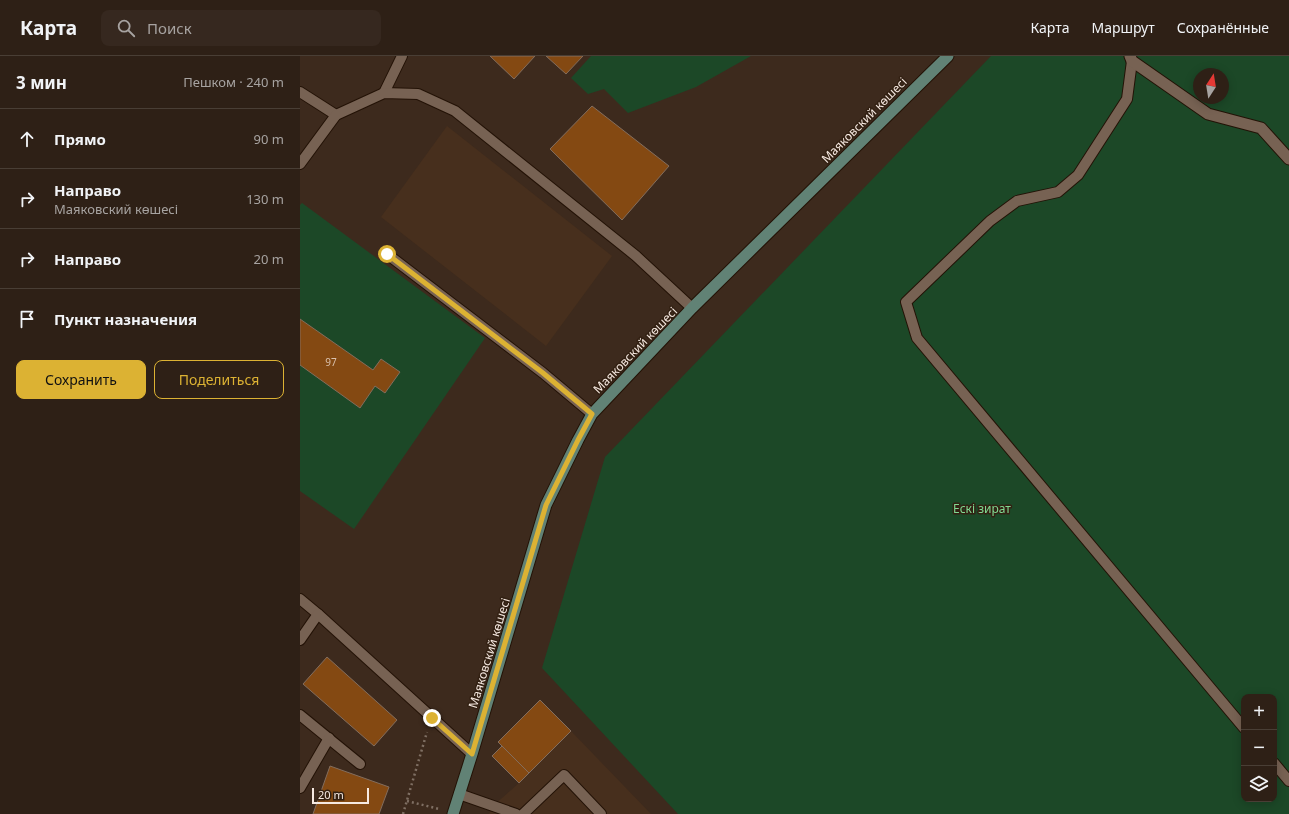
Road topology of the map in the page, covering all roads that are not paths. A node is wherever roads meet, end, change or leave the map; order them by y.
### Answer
1 (402, 56) edge
2 (948, 56) edge
3 (1131, 58) edge
4 (300, 92) edge
5 (384, 93) junction
6 (336, 115) junction
7 (1289, 159) edge
8 (300, 164) edge
9 (387, 254) dead end
10 (692, 308) junction
11 (592, 414) junction
12 (300, 599) edge
13 (318, 614) junction
14 (300, 640) edge
15 (300, 715) edge
16 (1241, 724) edge
17 (329, 738) junction
18 (472, 754) junction
19 (360, 764) dead end
20 (1276, 766) edge
21 (1289, 781) edge
22 (300, 788) edge
23 (459, 794) junction
24 (453, 813) edge
25 (516, 814) edge
26 (523, 814) edge
27 (601, 814) edge

1 - 5 lane
2 - 10 main road, Маяковский көшесі
3 - 7 street
3 - 16 lane
4 - 6 lane
5 - 6 lane
5 - 10 lane
6 - 8 lane
9 - 11 lane
10 - 11 main road, Маяковский көшесі
11 - 18 main road, Маяковский көшесі
12 - 13 lane
13 - 14 lane
13 - 18 lane
15 - 17 lane
17 - 19 lane
17 - 22 lane
18 - 23 main road, Маяковский көшесі
20 - 21 lane
23 - 24 main road, Маяковский көшесі
23 - 25 lane
26 - 27 lane

